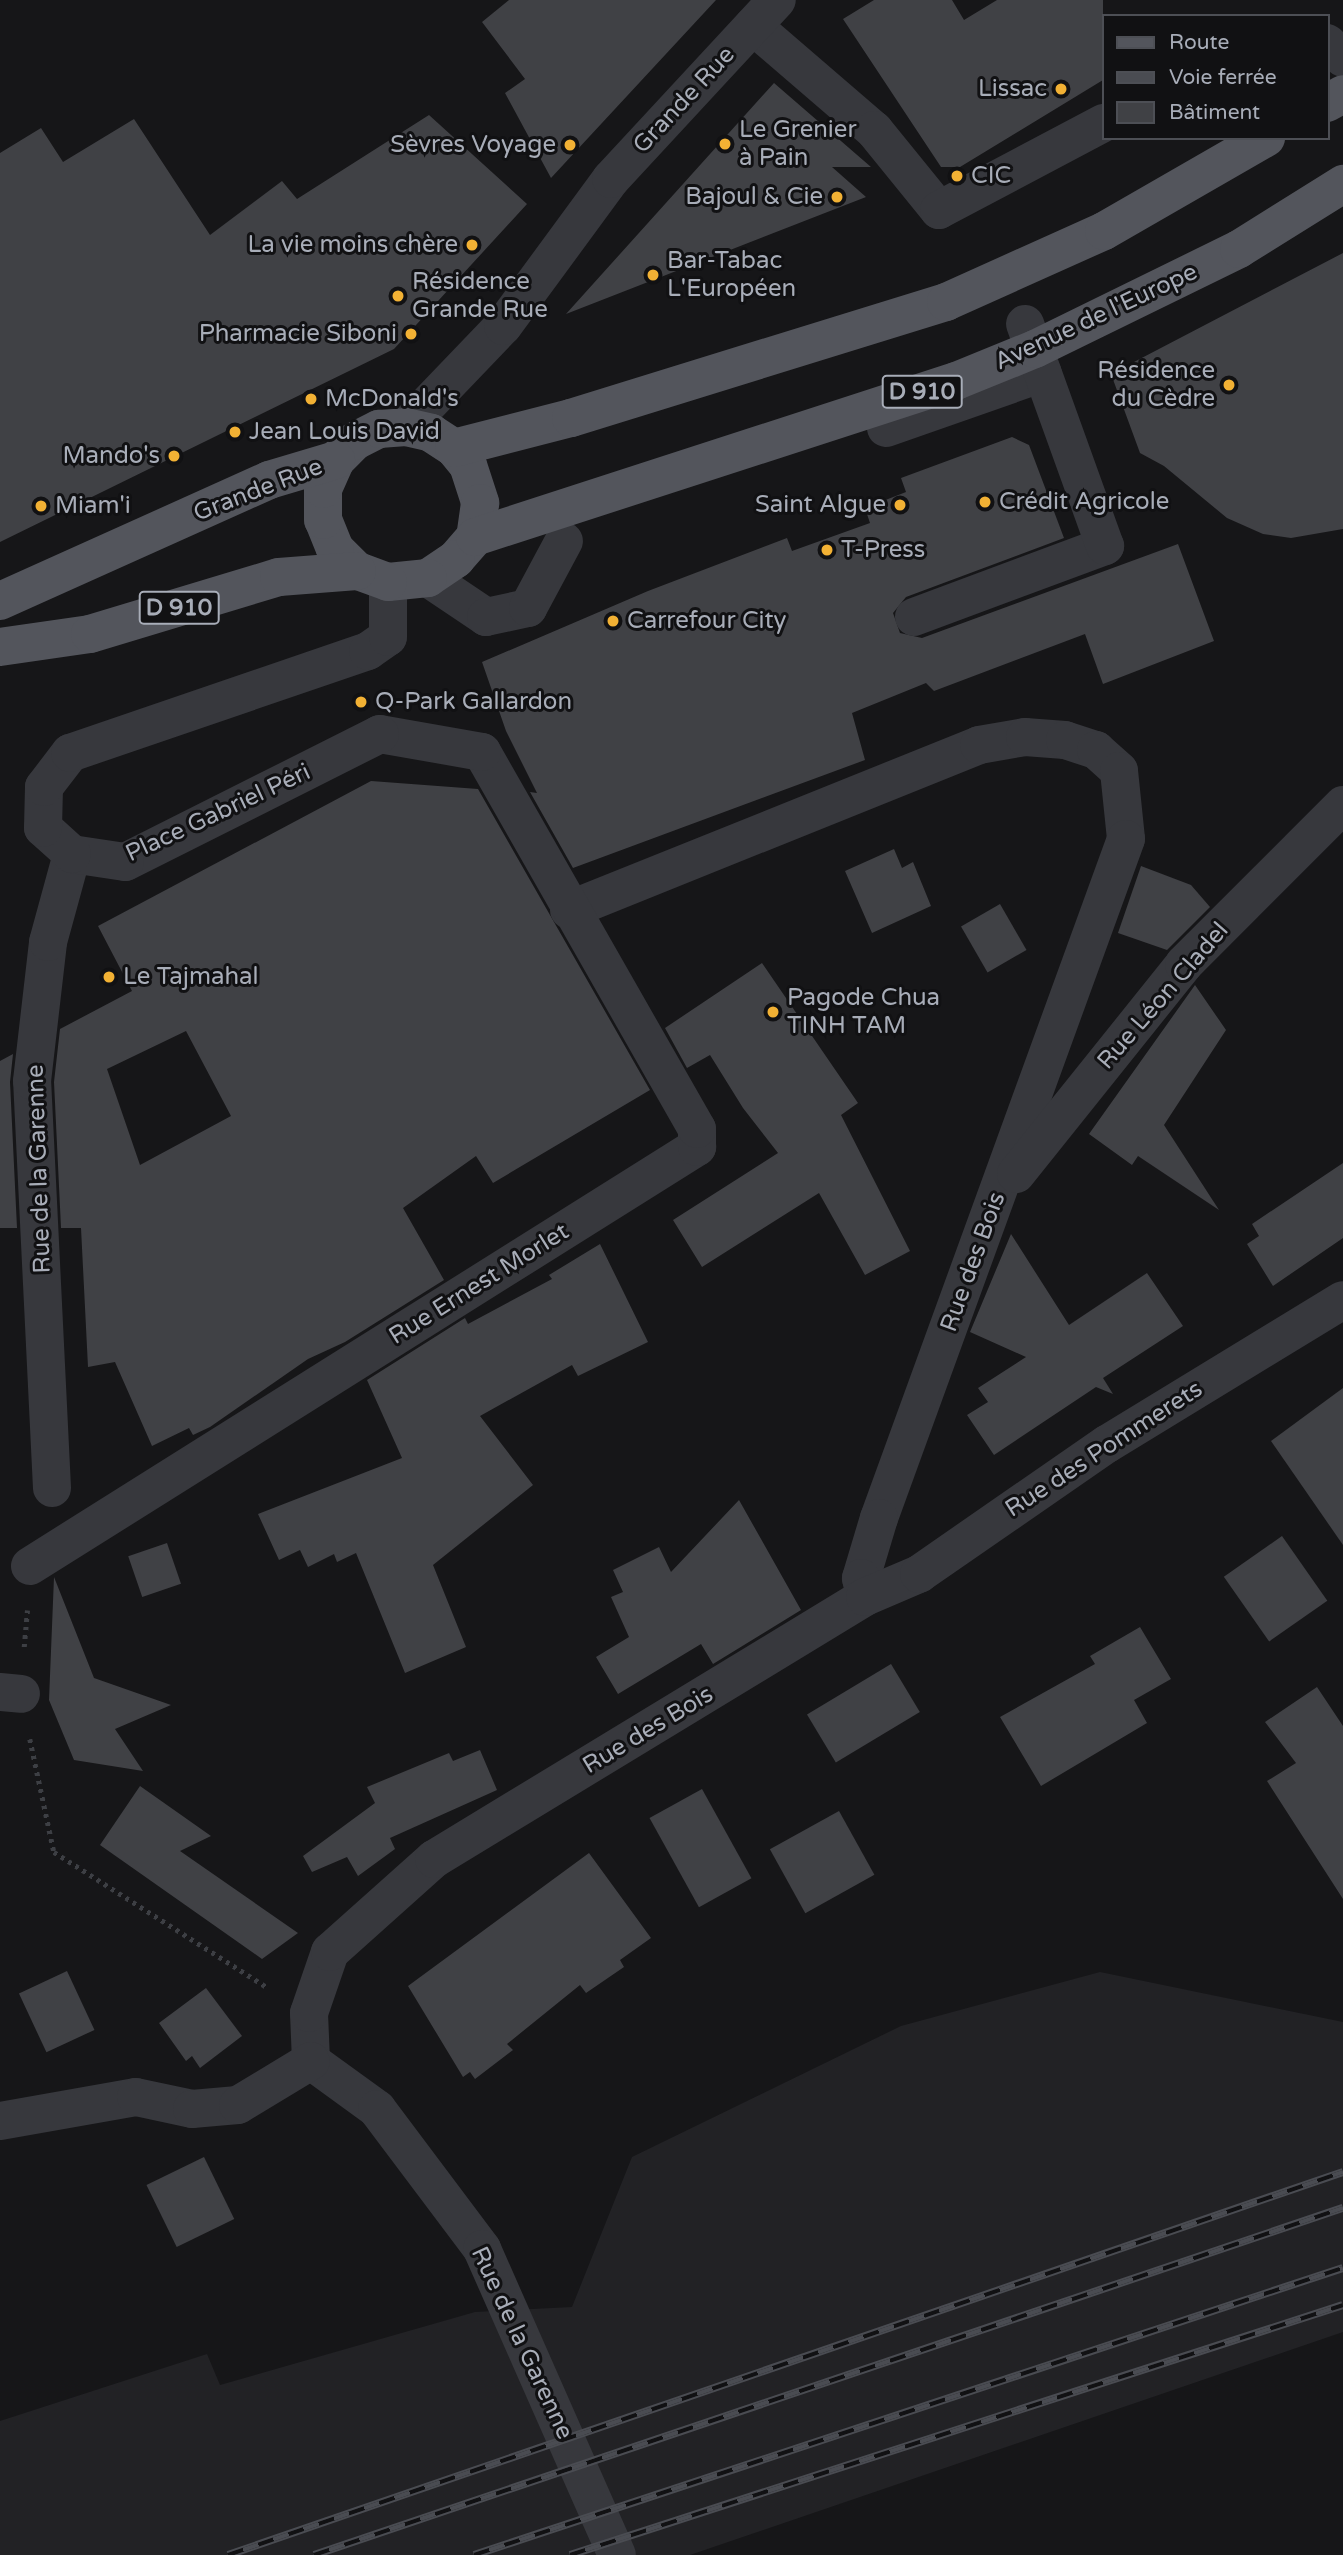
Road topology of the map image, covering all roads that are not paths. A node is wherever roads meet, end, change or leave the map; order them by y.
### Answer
1 (765, 13) edge
2 (1329, 45) edge
3 (1343, 58) edge
4 (1102, 124) edge
5 (1263, 140) edge
6 (1343, 184) edge
7 (1034, 349) junction
8 (406, 426) junction
9 (886, 428) dead end
10 (454, 448) junction
11 (336, 460) junction
12 (475, 537) junction
13 (564, 541) dead end
14 (372, 576) junction
15 (428, 578) junction
16 (0, 601) edge
17 (914, 617) dead end
18 (0, 647) edge
19 (1343, 805) edge
20 (72, 853) junction
21 (569, 910) junction
22 (997, 1198) junction
23 (1343, 1300) edge
24 (52, 1488) dead end
25 (30, 1566) road end
26 (865, 1597) junction
27 (311, 2061) junction
28 (0, 2122) edge
29 (617, 2555) edge

1 - 4 street
1 - 8 street, Grande Rue
2 - 3 street
5 - 10 main road
6 - 7 main road, Avenue de l'Europe / D 910
7 - 9 street
7 - 12 main road, Avenue de l'Europe / D 910
7 - 17 street
8 - 10 main road
8 - 11 main road
10 - 12 main road
11 - 14 main road, Grande Rue
11 - 16 main road, Grande Rue
12 - 15 main road, D 910
13 - 15 street
14 - 15 main road, D 910
14 - 18 main road, D 910
14 - 20 street
19 - 22 street, Rue Léon Cladel
20 - 21 street, Place Gabriel Péri
20 - 24 street, Rue de la Garenne
21 - 22 street, Rue des Bois
21 - 25 street, Rue Ernest Morlet
22 - 26 street, Rue des Bois
23 - 26 street, Rue des Pommerets
26 - 27 street, Rue des Bois
27 - 28 street
27 - 29 street, Rue de la Garenne

